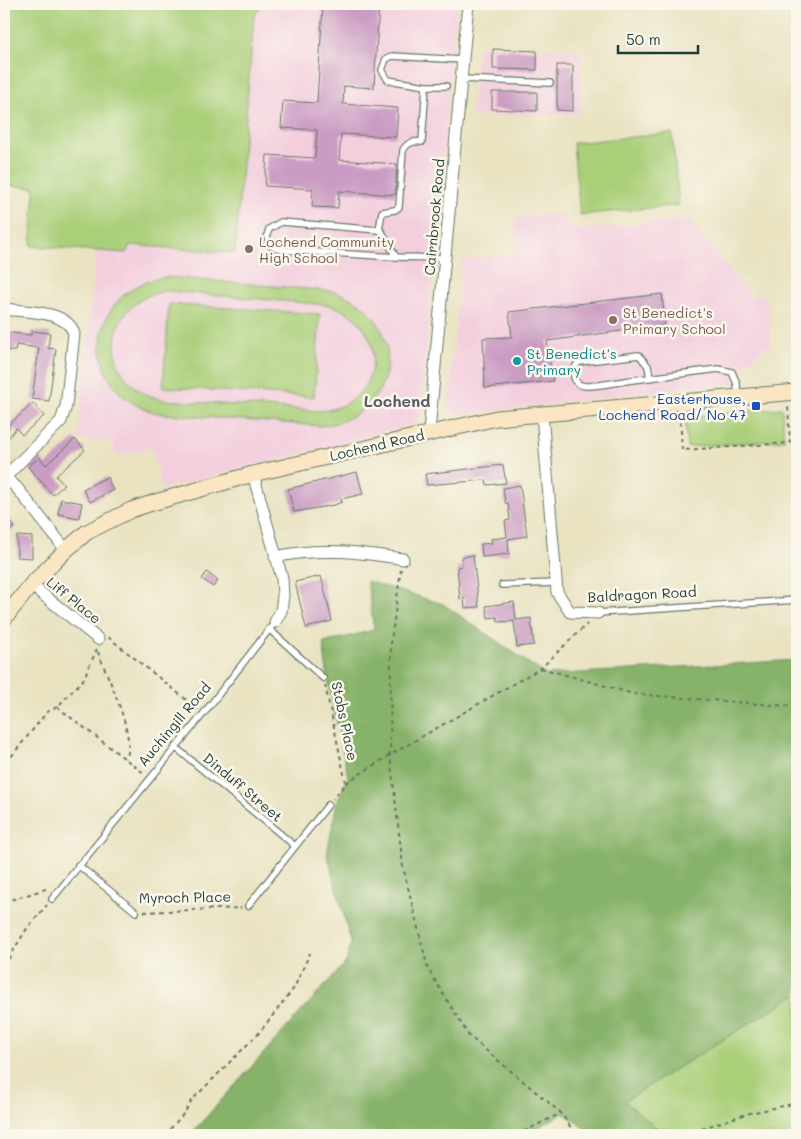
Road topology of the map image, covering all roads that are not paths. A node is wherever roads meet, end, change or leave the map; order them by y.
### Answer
1 (468, 4) edge
2 (463, 60) junction
3 (461, 79) junction
4 (550, 83) dead end
5 (426, 86) junction
6 (446, 86) dead end
7 (379, 230) junction
8 (396, 257) junction
9 (445, 258) junction
10 (4, 310) edge
11 (650, 378) junction
12 (792, 392) edge
13 (738, 396) junction
14 (542, 414) junction
15 (429, 432) junction
16 (252, 474) junction
17 (4, 476) edge
18 (66, 550) junction
19 (275, 557) junction
20 (403, 559) road end
21 (556, 582) junction
22 (31, 585) junction
23 (502, 585) dead end
24 (797, 600) edge
25 (598, 613) joint
26 (4, 619) edge
27 (272, 625) junction
28 (98, 639) road end
29 (323, 678) road end
30 (175, 747) junction
31 (328, 804) road end
32 (295, 846) junction
33 (78, 864) junction
34 (52, 899) road end
35 (248, 906) road end
36 (136, 912) road end

1 - 2 street, Cairnbrook Road
2 - 3 street, Cairnbrook Road
2 - 5 lane
3 - 4 lane
3 - 9 street, Cairnbrook Road
5 - 6 lane
5 - 7 lane
7 - 8 lane
7 - 8 lane
8 - 9 lane
9 - 15 street, Cairnbrook Road
10 - 17 street
11 - 11 lane
11 - 13 lane
12 - 13 street, Lochend Road
13 - 14 street, Lochend Road
14 - 15 street, Lochend Road
14 - 21 street, Baldragon Road
15 - 16 street, Lochend Road
16 - 18 street, Lochend Road
16 - 19 street, Auchingill Road
17 - 18 street
18 - 22 street, Lochend Road
19 - 20 street
19 - 27 street, Auchingill Road
21 - 23 lane
21 - 25 street, Baldragon Road
22 - 26 street, Lochend Road
22 - 28 street, Liff Place
24 - 25 lane, Baldragon Road
27 - 29 lane, Stobs Place
27 - 30 lane, Auchingill Road
30 - 32 lane, Dinduff Street
30 - 33 lane, Auchingill Road
31 - 32 lane
32 - 35 lane
33 - 34 lane, Auchingill Road
33 - 36 lane, Myroch Place

